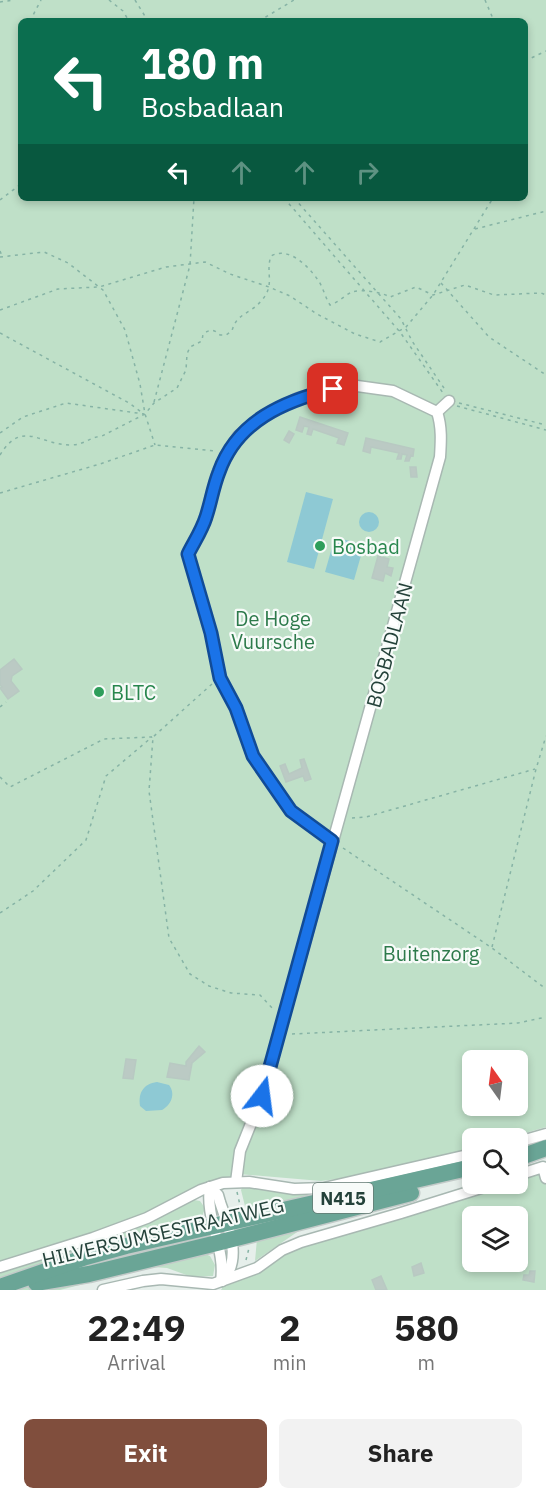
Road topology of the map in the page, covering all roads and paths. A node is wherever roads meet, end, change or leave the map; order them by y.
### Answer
1 (14, 0) edge
2 (41, 0) edge
3 (109, 0) edge
4 (135, 0) edge
5 (294, 0) edge
6 (485, 0) edge
7 (0, 2) edge
8 (32, 18) edge
9 (127, 18) edge
10 (145, 18) edge
11 (265, 18) edge
12 (493, 18) edge
13 (546, 51) edge
14 (528, 60) edge
15 (18, 186) edge
16 (0, 200) edge
17 (194, 201) edge
18 (287, 201) edge
19 (297, 201) edge
20 (491, 201) edge
21 (546, 211) edge
22 (475, 229) junction
23 (0, 251) edge
24 (1, 257) edge
25 (190, 265) junction
26 (441, 282) junction
27 (99, 287) junction
28 (269, 287) junction
29 (377, 291) junction
30 (448, 291) junction
31 (366, 292) junction
32 (433, 295) junction
33 (546, 295) edge
34 (0, 310) edge
35 (406, 327) junction
36 (400, 332) junction
37 (0, 333) edge
38 (546, 375) edge
39 (449, 401) junction
40 (154, 403) junction
41 (437, 412) junction
42 (145, 414) junction
43 (546, 424) edge
44 (546, 430) edge
45 (0, 433) edge
46 (155, 445) junction
47 (229, 453) junction
48 (0, 455) edge
49 (0, 493) edge
50 (220, 678) junction
51 (6, 702) dead end
52 (0, 707) edge
53 (546, 736) edge
54 (153, 737) junction
55 (536, 769) junction
56 (0, 777) edge
57 (339, 818) junction
58 (332, 841) junction
59 (0, 913) edge
60 (492, 948) junction
61 (546, 989) edge
62 (546, 1017) edge
63 (283, 1020) junction
64 (279, 1034) junction
65 (546, 1134) edge
66 (528, 1146) edge
67 (546, 1148) edge
68 (528, 1151) edge
69 (462, 1156) edge
70 (462, 1169) edge
71 (544, 1172) edge
72 (528, 1174) edge
73 (462, 1177) edge
74 (236, 1182) junction
75 (210, 1187) junction
76 (463, 1194) edge
77 (220, 1224) junction
78 (224, 1241) junction
79 (0, 1267) edge
80 (219, 1286) edge
81 (0, 1288) edge
82 (103, 1290) edge

1 - 7 path
2 - 8 path
3 - 9 path
4 - 10 path
5 - 11 path
6 - 12 path
13 - 14 path
15 - 16 path
17 - 25 path
18 - 31 path
19 - 29 path
20 - 22 path
21 - 22 path
22 - 26 path
23 - 24 path
24 - 27 path
25 - 27 path
25 - 28 path
25 - 40 path
26 - 30 path
26 - 32 path
27 - 34 path
27 - 42 path
28 - 31 path
28 - 36 path
28 - 40 path
29 - 31 path
29 - 32 path
29 - 35 path
30 - 32 path
30 - 33 path
30 - 38 path
31 - 36 path
32 - 35 path
35 - 36 path
35 - 39 path
36 - 39 path
37 - 42 path
39 - 41 street
39 - 43 path
39 - 44 path
40 - 42 path
41 - 47 street
41 - 57 street, BOSBADLAAN
42 - 45 path
42 - 46 path
42 - 48 path
46 - 47 path
46 - 49 path
47 - 50 street
50 - 54 path
50 - 58 street
51 - 52 path
53 - 55 path
54 - 56 path
54 - 59 path
54 - 63 path
55 - 57 path
55 - 60 path
57 - 58 street, BOSBADLAAN
58 - 60 path
58 - 63 street, BOSBADLAAN
60 - 61 path
62 - 64 path
63 - 64 street, BOSBADLAAN
64 - 74 street, BOSBADLAAN
65 - 66 street
67 - 68 main road
69 - 74 street, HILVERSUMSESTRAATWEG
70 - 77 main road, HILVERSUMSESTRAATWEG / N415
71 - 72 street
73 - 78 main road, HILVERSUMSESTRAATWEG / N415
74 - 75 street, HILVERSUMSESTRAATWEG
75 - 77 street, HILVERSUMSESTRAATWEG
75 - 79 street, HILVERSUMSESTRAATWEG
76 - 80 street
77 - 78 street
77 - 81 main road, HILVERSUMSESTRAATWEG / N415
78 - 80 street
78 - 81 main road, HILVERSUMSESTRAATWEG / N415
80 - 82 street

